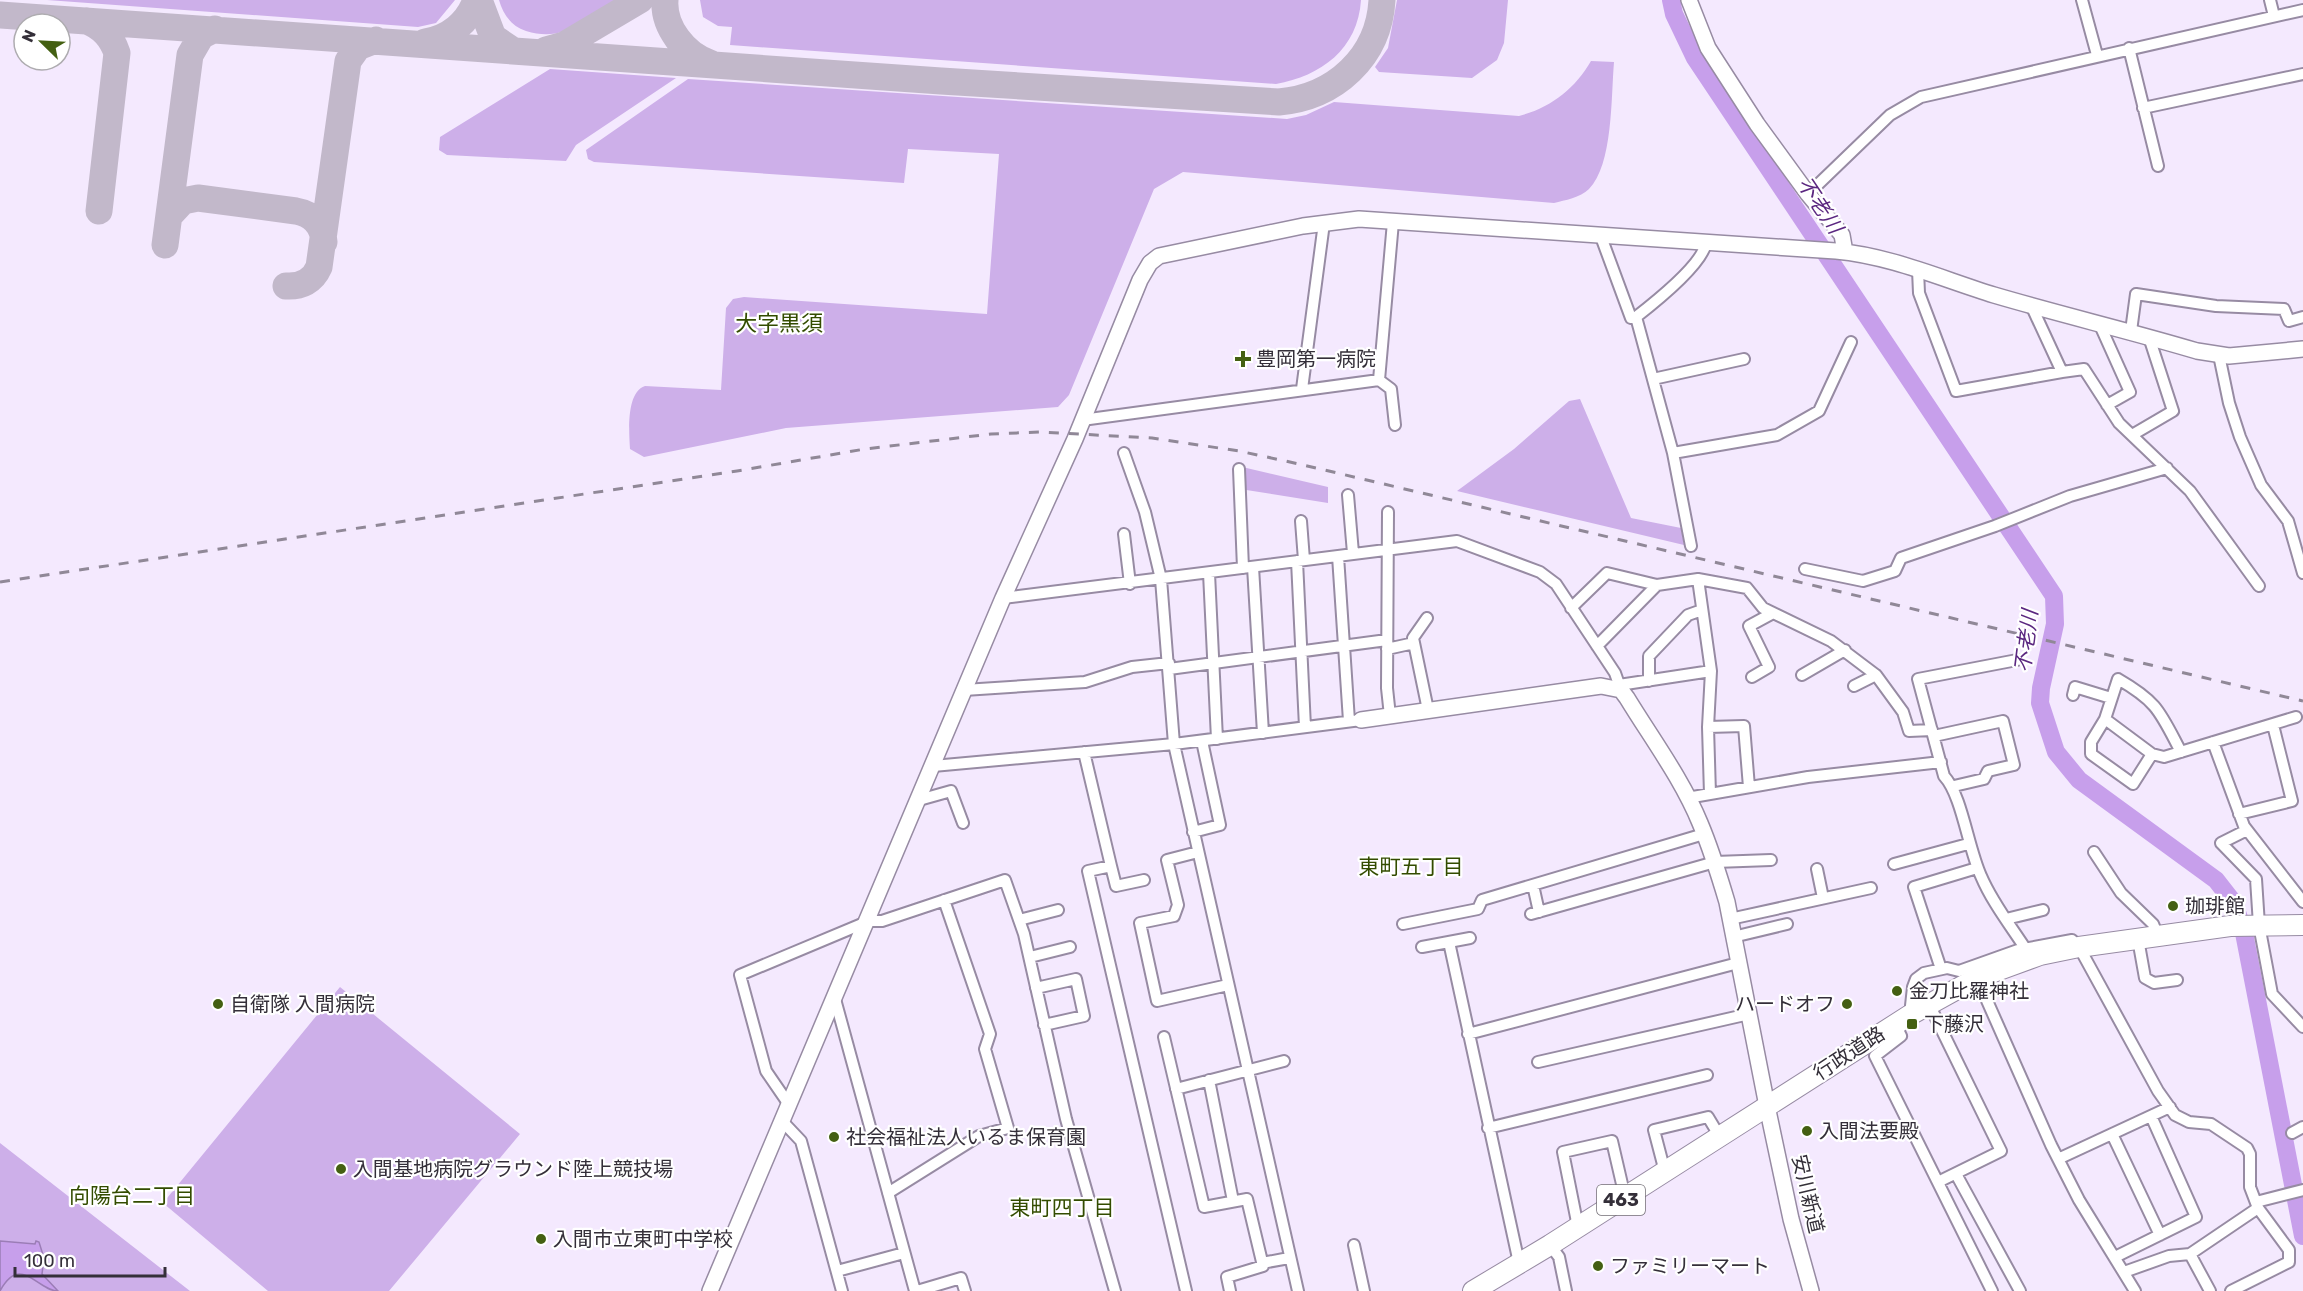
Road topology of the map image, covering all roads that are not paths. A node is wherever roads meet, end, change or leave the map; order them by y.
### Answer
1 (1689, 0) edge
2 (2082, 0) edge
3 (2270, 0) edge
4 (2303, 10) edge
5 (2274, 16) junction
6 (2129, 48) junction
7 (2097, 55) junction
8 (2303, 74) edge
9 (2143, 108) junction
10 (2158, 166) dead end
11 (1808, 194) junction
12 (1393, 222) junction
13 (1324, 223) junction
14 (1600, 234) junction
15 (1706, 243) junction
16 (1841, 251) junction
17 (1918, 270) junction
18 (2031, 305) junction
19 (1636, 317) junction
20 (2303, 317) edge
21 (2099, 323) junction
22 (2131, 331) junction
23 (2149, 337) junction
24 (1851, 342) dead end
25 (2303, 350) edge
26 (2219, 355) junction
27 (1744, 359) dead end
28 (2062, 372) junction
29 (1653, 379) junction
30 (1379, 380) junction
31 (1302, 389) junction
32 (2108, 405) junction
33 (1082, 420) junction
34 (1395, 425) dead end
35 (2132, 435) junction
36 (1124, 453) dead end
37 (1673, 453) junction
38 (2167, 468) junction
39 (1239, 469) dead end
40 (1348, 495) dead end
41 (1388, 512) dead end
42 (1301, 521) dead end
43 (1124, 534) dead end
44 (1691, 546) dead end
45 (1389, 549) junction
46 (1353, 553) junction
47 (1338, 555) junction
48 (1301, 561) junction
49 (1248, 568) junction
50 (1805, 570) dead end
51 (1209, 573) junction
52 (2303, 573) edge
53 (1161, 579) junction
54 (1698, 579) junction
55 (1130, 584) junction
56 (1657, 585) junction
57 (2259, 586) dead end
58 (1003, 598) junction
59 (1571, 608) junction
60 (1702, 610) junction
61 (1773, 613) junction
62 (1427, 618) dead end
63 (1414, 643) junction
64 (1344, 644) junction
65 (1387, 644) junction
66 (1597, 646) junction
67 (1302, 650) junction
68 (1845, 650) junction
69 (1258, 655) junction
70 (2017, 660) dead end
71 (1213, 662) junction
72 (1169, 666) junction
73 (1711, 671) junction
74 (1802, 675) dead end
75 (1876, 675) junction
76 (1752, 677) dead end
77 (1649, 681) junction
78 (1854, 686) dead end
79 (1620, 688) junction
80 (964, 690) junction
81 (2073, 695) dead end
82 (2111, 698) junction
83 (1428, 710) junction
84 (1390, 716) junction
85 (2296, 717) dead end
86 (2105, 719) junction
87 (1355, 721) junction
88 (2273, 725) junction
89 (1305, 727) junction
90 (1708, 727) junction
91 (1263, 733) junction
92 (1933, 733) junction
93 (1217, 739) junction
94 (1202, 741) junction
95 (2213, 742) junction
96 (1174, 744) junction
97 (1084, 752) junction
98 (2181, 752) junction
99 (2152, 754) junction
100 (1941, 762) junction
101 (933, 766) junction
102 (1954, 786) junction
103 (1749, 787) junction
104 (1710, 794) junction
105 (1687, 798) junction
106 (919, 800) junction
107 (2239, 814) junction
108 (963, 823) dead end
109 (2247, 830) junction
110 (1193, 832) junction
111 (1704, 834) junction
112 (1968, 844) junction
113 (1198, 852) junction
114 (2094, 852) dead end
115 (1771, 860) dead end
116 (1715, 862) junction
117 (1894, 864) dead end
118 (1110, 866) junction
119 (1977, 868) junction
120 (1816, 869) dead end
121 (1144, 880) dead end
122 (1533, 885) junction
123 (1871, 888) dead end
124 (1823, 898) junction
125 (944, 900) junction
126 (2303, 902) edge
127 (1058, 910) dead end
128 (2043, 910) dead end
129 (1730, 919) junction
130 (2006, 919) junction
131 (1019, 920) junction
132 (869, 921) junction
133 (1403, 924) dead end
134 (1787, 924) dead end
135 (2249, 925) junction
136 (2303, 925) edge
137 (1733, 937) junction
138 (1470, 938) dead end
139 (2148, 938) junction
140 (1449, 942) junction
141 (1070, 947) dead end
142 (1422, 947) dead end
143 (2079, 947) junction
144 (2025, 948) junction
145 (1030, 957) junction
146 (1738, 963) junction
147 (1941, 969) junction
148 (1977, 978) junction
149 (2177, 980) dead end
150 (1228, 985) junction
151 (1036, 988) junction
152 (835, 999) junction
153 (1929, 1004) junction
154 (1749, 1014) junction
155 (1903, 1019) junction
156 (1044, 1025) junction
157 (2303, 1027) edge
158 (1468, 1034) junction
159 (1164, 1037) dead end
160 (1284, 1061) dead end
161 (1538, 1062) dead end
162 (1247, 1070) junction
163 (1707, 1075) dead end
164 (1209, 1080) junction
165 (1176, 1089) junction
166 (790, 1106) junction
167 (1767, 1106) junction
168 (2170, 1107) junction
169 (2151, 1116) junction
170 (783, 1122) junction
171 (2303, 1127) edge
172 (1488, 1128) junction
173 (2292, 1133) dead end
174 (2112, 1134) junction
175 (1720, 1137) junction
176 (2058, 1159) junction
177 (1665, 1172) junction
178 (1956, 1174) junction
179 (1938, 1182) junction
180 (2303, 1190) edge
181 (888, 1193) junction
182 (1625, 1197) junction
183 (1233, 1201) junction
184 (2257, 1205) junction
185 (1578, 1227) junction
186 (2160, 1235) junction
187 (1354, 1245) dead end
188 (1550, 1245) junction
189 (904, 1253) junction
190 (2190, 1254) junction
191 (2115, 1257) junction
192 (1289, 1258) junction
193 (1262, 1263) junction
194 (1519, 1263) junction
195 (837, 1271) junction
196 (2124, 1272) junction
197 (710, 1291) edge
198 (842, 1291) edge
199 (916, 1291) edge
200 (965, 1291) edge
201 (1115, 1291) edge
202 (1186, 1291) edge
203 (1230, 1291) edge
204 (1298, 1291) edge
205 (1364, 1291) edge
206 (1473, 1291) edge
207 (1566, 1291) edge
208 (1811, 1291) edge
209 (1992, 1291) edge
210 (2020, 1291) edge
211 (2135, 1291) edge
212 (2210, 1291) edge
213 (2231, 1291) edge

1 - 11 street
2 - 7 street
3 - 5 street
4 - 5 street
5 - 6 street
6 - 7 street
6 - 9 street
7 - 11 street
8 - 9 street
9 - 10 street
11 - 16 street
12 - 13 street
12 - 14 street
12 - 30 street
13 - 31 street
13 - 33 street
14 - 15 street
14 - 19 street
15 - 16 street
15 - 19 street
16 - 17 street
17 - 18 street
17 - 28 street
18 - 21 street
18 - 28 street
19 - 29 street
20 - 22 street
21 - 22 street
21 - 32 street
22 - 23 street
23 - 26 street
23 - 35 street
24 - 37 street
25 - 26 street
26 - 52 street
27 - 29 street
28 - 32 street
29 - 37 street
30 - 31 street
30 - 34 street
31 - 33 street
32 - 35 street
33 - 58 street
35 - 38 street
36 - 53 street
37 - 44 street
38 - 50 street
38 - 57 street
39 - 49 street
40 - 46 street
41 - 45 street
42 - 48 street
43 - 55 street
45 - 46 street
45 - 59 street
45 - 65 street
46 - 47 street
47 - 48 street
47 - 64 street
48 - 49 street
48 - 67 street
49 - 51 street
49 - 69 street
51 - 53 street
51 - 71 street
53 - 55 street
53 - 72 street
54 - 56 street
54 - 60 street
54 - 61 street
55 - 58 street
56 - 59 street
56 - 66 street
58 - 80 street
59 - 66 street
60 - 73 street
60 - 77 street
61 - 68 street
61 - 76 street
62 - 63 street
63 - 65 street
63 - 83 street
64 - 65 street
64 - 67 street
64 - 87 street
65 - 84 street
66 - 79 street
67 - 69 street
67 - 89 street
68 - 74 street
68 - 75 street
69 - 71 street
69 - 91 street
70 - 92 street
71 - 72 street
71 - 93 street
72 - 80 street
72 - 96 street
73 - 77 street
73 - 90 street
75 - 78 street
75 - 92 street
77 - 79 street
79 - 83 street
79 - 105 street, 安川新道
80 - 101 street
81 - 82 street
82 - 86 street
82 - 98 street
83 - 84 street
84 - 87 street
85 - 88 street
86 - 99 street
86 - 99 street
87 - 89 street
88 - 95 street
88 - 107 street
89 - 91 street
90 - 103 street
90 - 104 street
91 - 93 street
92 - 100 street
92 - 102 street
93 - 94 street
94 - 96 street
94 - 110 street
95 - 98 street
95 - 107 street
96 - 97 street
96 - 110 street
97 - 101 street
97 - 118 street
98 - 99 street
100 - 102 street
100 - 103 street
101 - 106 street
102 - 112 street
103 - 104 street
104 - 105 street
105 - 111 street, 安川新道
106 - 108 street
106 - 132 street
107 - 109 street
109 - 126 street
109 - 135 street
110 - 113 street
111 - 116 street, 安川新道
111 - 122 street
112 - 117 street
112 - 119 street
113 - 150 street
113 - 150 street
114 - 139 street
115 - 116 street
116 - 122 street
116 - 129 street, 安川新道
118 - 121 street
118 - 202 street
119 - 130 street
119 - 147 street
120 - 124 street
122 - 133 street
123 - 124 street
124 - 129 street
125 - 131 street
125 - 132 street
125 - 181 street
127 - 131 street
128 - 130 street
129 - 137 street, 安川新道
130 - 144 street
131 - 145 street
132 - 152 street
132 - 166 street
134 - 137 street
135 - 136 highway, 行政道路 / 463
135 - 139 highway, 行政道路 / 463
135 - 157 street
137 - 146 street, 安川新道
138 - 140 street
139 - 143 highway, 行政道路 / 463
139 - 149 street
140 - 142 street
140 - 158 street
141 - 145 street
143 - 144 street
143 - 148 highway, 行政道路 / 463
143 - 168 street
144 - 147 street
145 - 151 street
146 - 154 street, 安川新道
146 - 158 street
147 - 155 street
148 - 153 highway, 行政道路 / 463
148 - 176 street
150 - 162 street
151 - 156 street
151 - 156 street
152 - 166 street
152 - 181 street
153 - 155 highway, 行政道路 / 463
153 - 178 street
154 - 161 street
154 - 167 street, 安川新道
155 - 167 highway, 行政道路 / 463
155 - 179 street
156 - 201 street
158 - 172 street
159 - 165 street
160 - 162 street
162 - 164 street
162 - 192 street
163 - 172 street
164 - 165 street
164 - 183 street
165 - 183 street
166 - 170 street
167 - 175 highway, 行政道路 / 463
167 - 208 street, 安川新道
168 - 169 street
168 - 184 street
169 - 174 street
169 - 186 street
170 - 195 street
170 - 197 street
171 - 173 street
172 - 194 street
174 - 176 street
174 - 186 street
175 - 177 highway, 行政道路 / 463
175 - 177 street
176 - 191 street
177 - 182 highway, 行政道路 / 463
178 - 179 street
178 - 210 street
179 - 209 street
180 - 184 street
181 - 189 street
182 - 185 highway, 行政道路 / 463
182 - 185 street
183 - 193 street
184 - 190 street
184 - 213 street
185 - 188 highway, 行政道路 / 463
186 - 191 street
187 - 205 street
188 - 194 highway, 行政道路 / 463
188 - 207 street
189 - 195 street
189 - 199 street
190 - 196 street
190 - 212 street
191 - 196 street
192 - 193 street
192 - 204 street
193 - 203 street
194 - 206 highway, 行政道路 / 463
195 - 198 street
196 - 211 street
199 - 200 street

